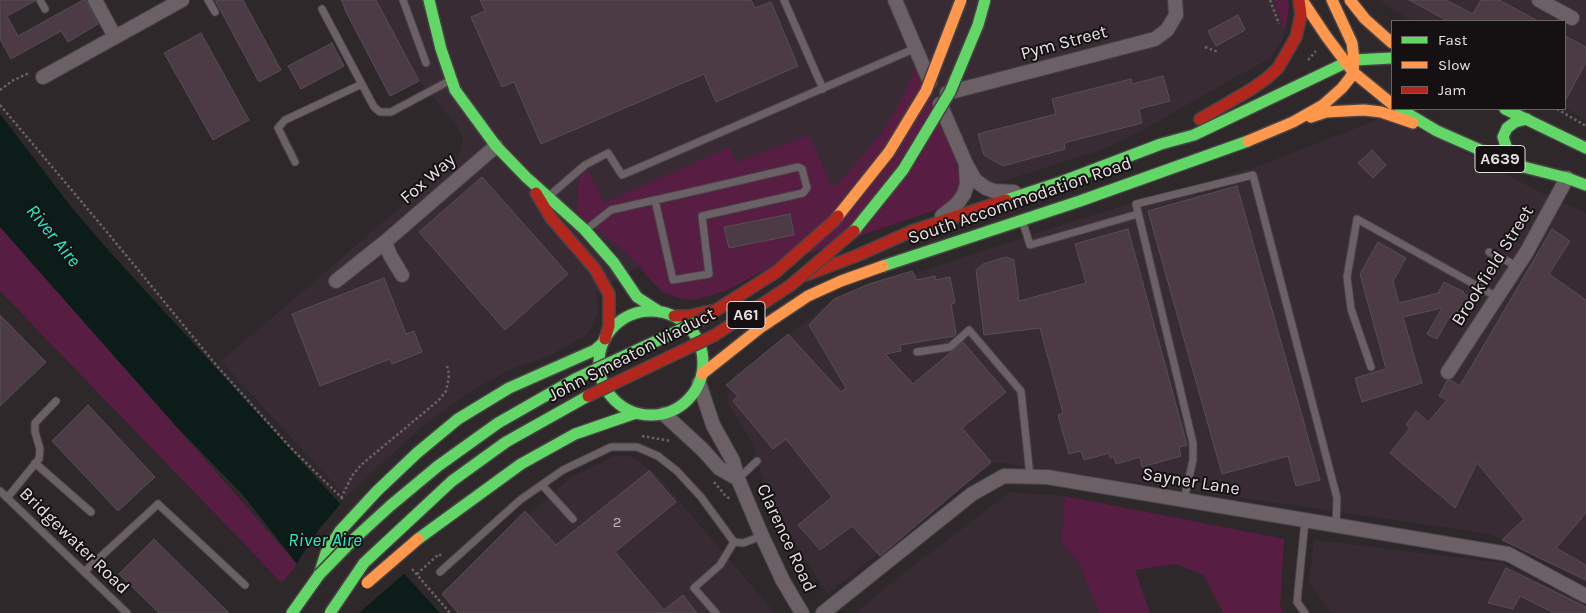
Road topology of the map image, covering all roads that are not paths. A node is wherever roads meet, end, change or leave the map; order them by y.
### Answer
1 (40, 0) edge
2 (95, 0) edge
3 (182, 0) edge
4 (208, 0) edge
5 (403, 0) edge
6 (429, 0) edge
7 (784, 0) edge
8 (895, 0) edge
9 (961, 0) edge
10 (985, 0) edge
11 (1176, 0) edge
12 (1301, 0) edge
13 (1332, 0) edge
14 (1350, 0) edge
15 (1539, 0) edge
16 (45, 9) dead end
17 (322, 9) dead end
18 (215, 12) dead end
19 (1572, 18) dead end
20 (115, 37) junction
21 (1391, 42) edge
22 (916, 48) junction
23 (1391, 58) edge
24 (1350, 62) junction
25 (426, 63) dead end
26 (1353, 72) junction
27 (43, 77) road end
28 (452, 80) junction
29 (362, 84) junction
30 (823, 89) junction
31 (936, 96) junction
32 (1391, 103) edge
33 (1402, 110) edge
34 (1507, 110) edge
35 (1527, 119) junction
36 (1293, 122) junction
37 (1437, 132) junction
38 (1161, 144) junction
39 (496, 146) junction
40 (1586, 148) edge
41 (295, 162) dead end
42 (966, 164) junction
43 (1512, 164) junction
44 (526, 176) junction
45 (1567, 178) junction
46 (1586, 185) edge
47 (1045, 187) junction
48 (548, 197) junction
49 (655, 200) junction
50 (1138, 214) junction
51 (1022, 220) junction
52 (585, 230) junction
53 (912, 231) junction
54 (385, 242) junction
55 (1489, 252) dead end
56 (1517, 266) junction
57 (402, 275) dead end
58 (336, 281) dead end
59 (1497, 297) junction
60 (660, 312) junction
61 (674, 316) junction
62 (604, 341) junction
63 (916, 352) dead end
64 (1371, 367) dead end
65 (1448, 372) dead end
66 (701, 379) junction
67 (56, 401) dead end
68 (636, 413) junction
69 (664, 414) junction
70 (757, 461) dead end
71 (35, 463) junction
72 (1030, 476) junction
73 (738, 479) junction
74 (542, 485) junction
75 (0, 491) edge
76 (7, 498) junction
77 (1184, 501) junction
78 (91, 512) dead end
79 (573, 519) dead end
80 (1304, 520) junction
81 (1336, 525) junction
82 (762, 536) junction
83 (734, 542) junction
84 (84, 572) junction
85 (440, 572) dead end
86 (319, 575) junction
87 (245, 585) dead end
88 (1586, 596) edge
89 (126, 613) edge
90 (292, 613) edge
91 (332, 613) edge
92 (716, 613) edge
93 (802, 613) edge
94 (823, 613) edge
95 (1305, 613) edge

1 - 16 lane
2 - 20 street
3 - 20 street
4 - 18 lane
5 - 25 lane
6 - 28 main road
7 - 30 lane
8 - 22 street
9 - 86 main road, John Smeaton Viaduct / A61, bridge
10 - 91 main road, John Smeaton Viaduct / A61, bridge
11 - 31 street, Pym Street
12 - 24 main road
12 - 38 main road
13 - 24 main road
14 - 21 main road
15 - 19 street
17 - 29 lane
20 - 27 street
22 - 30 lane
22 - 31 street
23 - 24 main road
24 - 26 main road
24 - 38 main road, South Accommodation Road
26 - 32 main road
26 - 36 main road, South Accommodation Road
28 - 29 lane
28 - 39 main road
29 - 41 lane
30 - 48 lane
31 - 42 street
33 - 37 main road, A639
34 - 35 main road, A639
35 - 40 main road, A639
35 - 43 main road, A639
36 - 37 main road
36 - 51 main road, South Accommodation Road
37 - 43 main road, A639
38 - 47 main road, South Accommodation Road
39 - 44 main road
39 - 54 street, Fox Way
42 - 47 street
42 - 53 street
43 - 45 main road, A639
44 - 48 main road
44 - 62 main road
45 - 46 main road, A639
45 - 56 street, Brookfield Street
47 - 53 main road, South Accommodation Road
48 - 52 main road
49 - 49 lane
49 - 52 lane
50 - 51 lane
50 - 77 lane
50 - 81 lane
51 - 66 main road, South Accommodation Road
52 - 60 main road
53 - 61 main road, South Accommodation Road
54 - 57 street
54 - 58 street, Fox Way
55 - 56 lane
56 - 59 street, Brookfield Street
59 - 64 lane
59 - 65 street, Brookfield Street
60 - 61 main road, South Accommodation Road
60 - 62 main road, South Accommodation Road
61 - 66 main road, South Accommodation Road
62 - 68 main road
62 - 86 main road, South Accommodation Road, bridge
63 - 72 lane
66 - 69 main road, South Accommodation Road
66 - 73 street, Clarence Road
67 - 71 lane
68 - 69 main road
68 - 91 main road, bridge
69 - 73 street, Clarence Road
70 - 73 lane
71 - 76 lane
71 - 78 lane
72 - 77 street, Sayner Lane
72 - 94 street, Sayner Lane
73 - 82 street, Clarence Road
74 - 79 lane
74 - 83 lane
74 - 85 lane
75 - 76 lane, Bridgewater Road
76 - 84 lane, Bridgewater Road
77 - 80 street, Sayner Lane
80 - 81 street, Sayner Lane
80 - 95 lane
81 - 88 street, Sayner Lane
82 - 83 lane
82 - 93 street, Clarence Road
83 - 92 lane
84 - 87 lane
84 - 89 lane, Bridgewater Road
86 - 90 main road, A61

